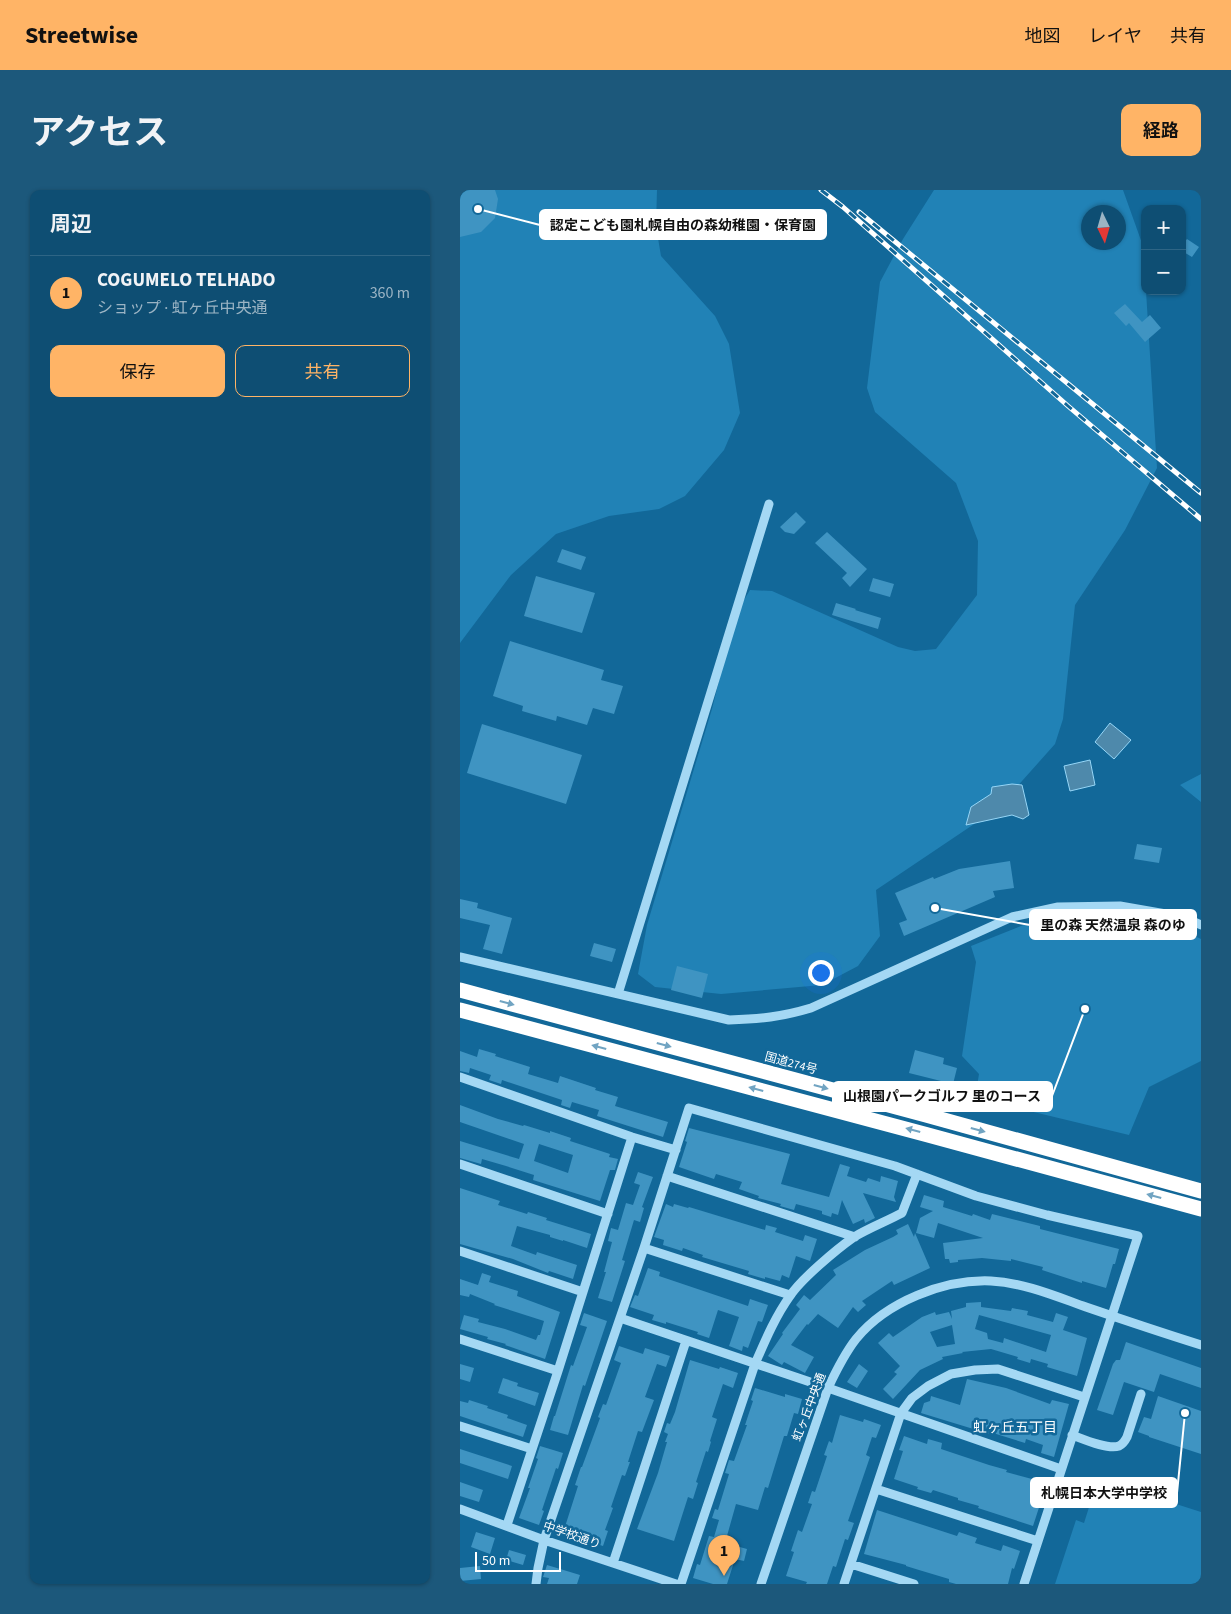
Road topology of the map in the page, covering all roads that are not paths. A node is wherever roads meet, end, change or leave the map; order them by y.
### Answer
1 (769, 504) dead end
2 (1201, 925) edge
3 (460, 957) edge
4 (460, 990) edge
5 (618, 994) junction
6 (460, 1010) edge
7 (460, 1077) edge
8 (632, 1137) junction
9 (676, 1150) junction
10 (460, 1164) edge
11 (917, 1174) junction
12 (667, 1176) junction
13 (1201, 1191) edge
14 (1201, 1209) edge
15 (608, 1214) junction
16 (855, 1237) junction
17 (644, 1248) junction
18 (460, 1251) edge
19 (583, 1292) junction
20 (790, 1295) junction
21 (1111, 1315) junction
22 (620, 1318) junction
23 (460, 1338) edge
24 (686, 1341) junction
25 (1201, 1345) edge
26 (755, 1364) junction
27 (558, 1372) junction
28 (828, 1388) junction
29 (1141, 1394) dead end
30 (1084, 1397) junction
31 (901, 1413) junction
32 (460, 1426) edge
33 (1072, 1435) junction
34 (532, 1449) junction
35 (1061, 1469) junction
36 (876, 1489) junction
37 (460, 1509) edge
38 (507, 1526) junction
39 (544, 1540) junction
40 (1038, 1541) junction
41 (613, 1562) junction
42 (851, 1564) junction
43 (536, 1584) edge
44 (676, 1584) edge
45 (681, 1584) edge
46 (761, 1584) edge
47 (844, 1584) edge
48 (914, 1584) edge
49 (1024, 1584) edge

1 - 5 street
2 - 5 street
3 - 5 street
4 -> 13 highway, 国道274号
14 -> 6 highway
7 - 8 street
8 - 9 street
8 - 15 street
9 - 11 street
9 - 12 street
10 - 15 street
11 - 16 street
11 - 21 street
12 - 16 street
12 - 17 street
15 - 19 street
16 - 20 street
17 - 20 street
17 - 22 street
18 - 19 street
19 - 27 street
20 - 26 street
21 - 25 street, 虹ヶ丘中央通
21 - 28 street, 虹ヶ丘中央通
21 - 30 street
22 - 24 street
22 - 39 street
23 - 27 street
24 - 26 street
24 - 41 street
26 - 28 street
26 - 45 street
27 - 34 street
28 - 31 street
28 - 46 street, 虹ヶ丘中央通
29 - 33 street
30 - 31 street
30 - 33 street
31 - 35 street
31 - 36 street
32 - 34 street
33 - 35 street
34 - 38 street
35 - 40 street
36 - 40 street
36 - 42 street
37 - 38 street, 中学校通り
38 - 39 street, 中学校通り
39 - 41 street, 中学校通り
39 - 43 street
40 - 49 street
41 - 44 street, 中学校通り
42 - 47 street
42 - 48 street

